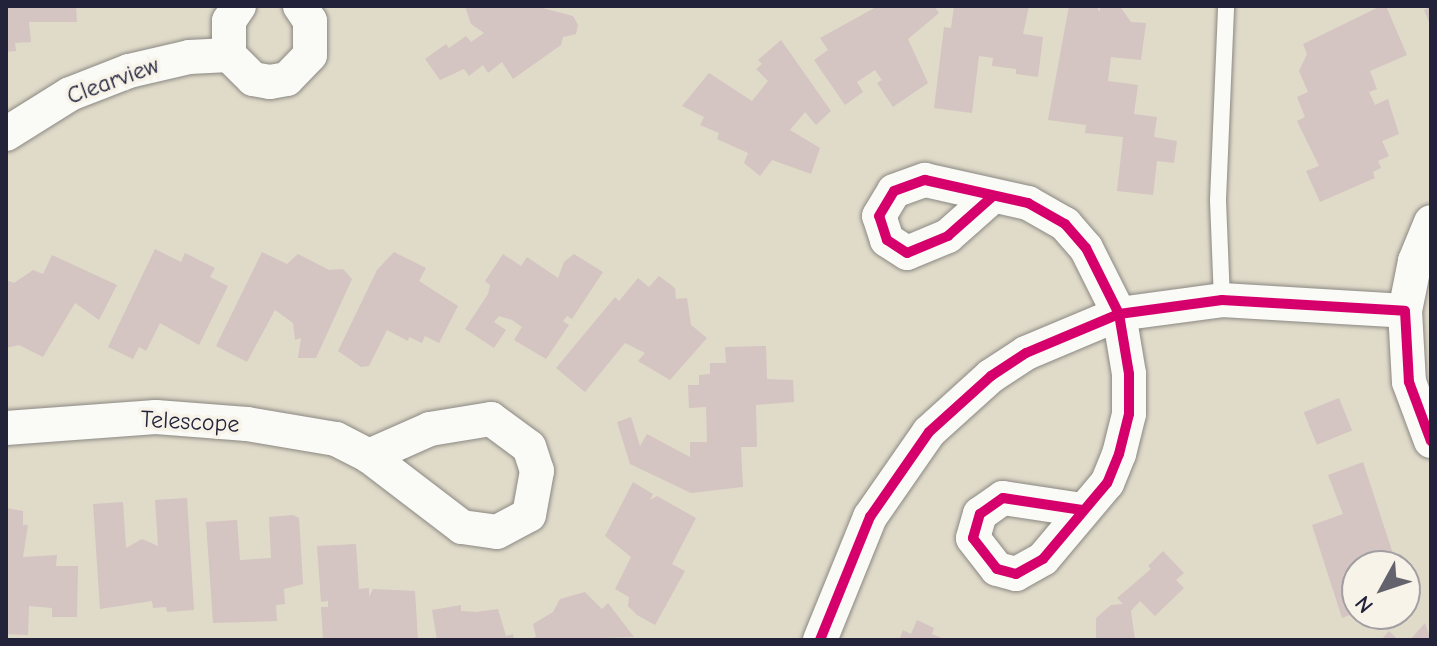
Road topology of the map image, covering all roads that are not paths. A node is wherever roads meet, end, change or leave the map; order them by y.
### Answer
1 (239, 6) edge
2 (300, 6) edge
3 (1226, 6) edge
4 (229, 55) junction
5 (6, 134) edge
6 (993, 196) dead end
7 (1431, 222) edge
8 (1222, 300) junction
9 (1405, 311) junction
10 (1119, 314) junction
11 (6, 428) edge
12 (1431, 441) edge
13 (369, 456) junction
14 (1082, 510) dead end
15 (820, 640) edge

1 - 4 street
2 - 4 street
3 - 8 lane
4 - 5 street, Clearview
6 - 10 street
7 - 9 street
8 - 9 street
8 - 10 street
9 - 12 street
10 - 14 street
10 - 15 street
11 - 13 street, Telescope
13 - 13 street, Telescope

